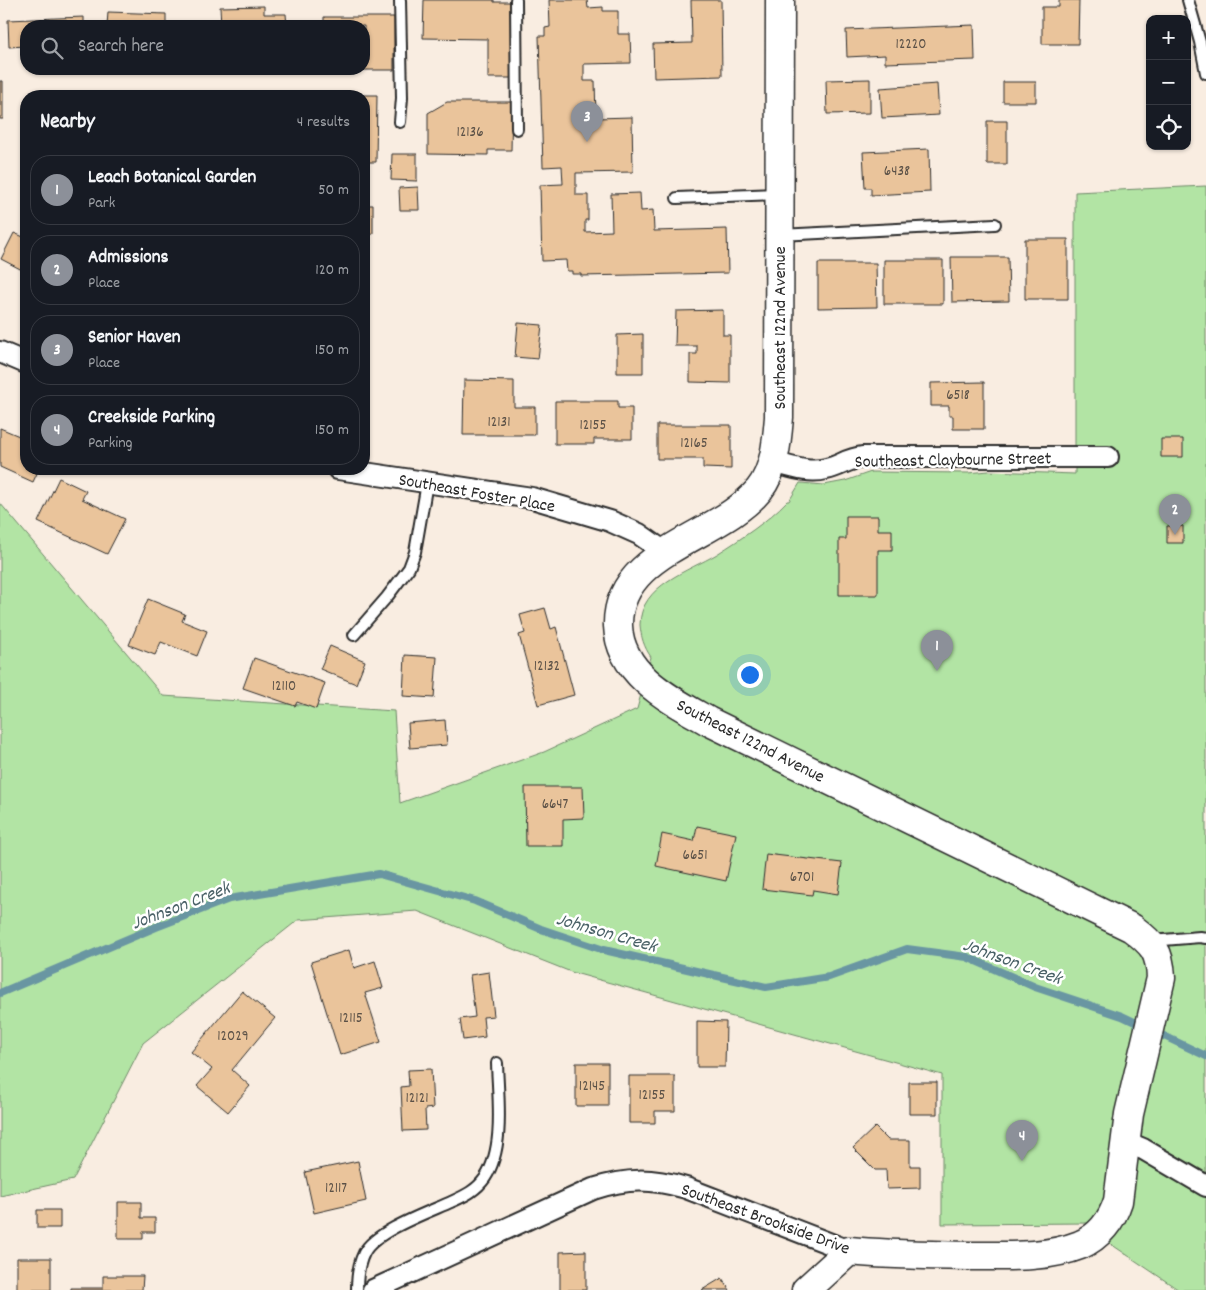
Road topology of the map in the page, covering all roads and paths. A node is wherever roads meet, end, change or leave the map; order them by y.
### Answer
1 (400, 0) edge
2 (516, 0) edge
3 (780, 0) edge
4 (788, 0) edge
5 (1188, 0) edge
6 (1206, 73) edge
7 (400, 122) dead end
8 (517, 129) dead end
9 (779, 194) junction
10 (677, 198) dead end
11 (995, 224) dead end
12 (779, 235) junction
13 (0, 352) edge
14 (20, 360) edge
15 (1108, 457) dead end
16 (772, 462) junction
17 (370, 474) edge
18 (428, 483) junction
19 (666, 553) junction
20 (354, 635) dead end
21 (1206, 938) edge
22 (1150, 942) junction
23 (497, 1063) dead end
24 (1124, 1141) junction
25 (1206, 1186) edge
26 (849, 1251) junction
27 (356, 1290) edge
28 (373, 1290) edge
29 (806, 1290) edge

1 - 7 lane
2 - 8 lane
3 - 4 lane
3 - 9 street, Southeast 122nd Avenue
5 - 6 lane
9 - 10 lane
9 - 12 street, Southeast 122nd Avenue
11 - 12 lane
12 - 16 street, Southeast 122nd Avenue
13 - 14 street
15 - 16 street, Southeast Claybourne Street
16 - 19 street, Southeast 122nd Avenue
17 - 18 street, Southeast Foster Place
18 - 19 street, Southeast Foster Place
18 - 20 lane
19 - 22 street, Southeast 122nd Avenue
21 - 22 lane
22 - 24 street, Southeast Brookside Drive
23 - 27 lane
24 - 25 street
24 - 26 street, Southeast Brookside Drive
26 - 28 street, Southeast Brookside Drive
26 - 29 street

